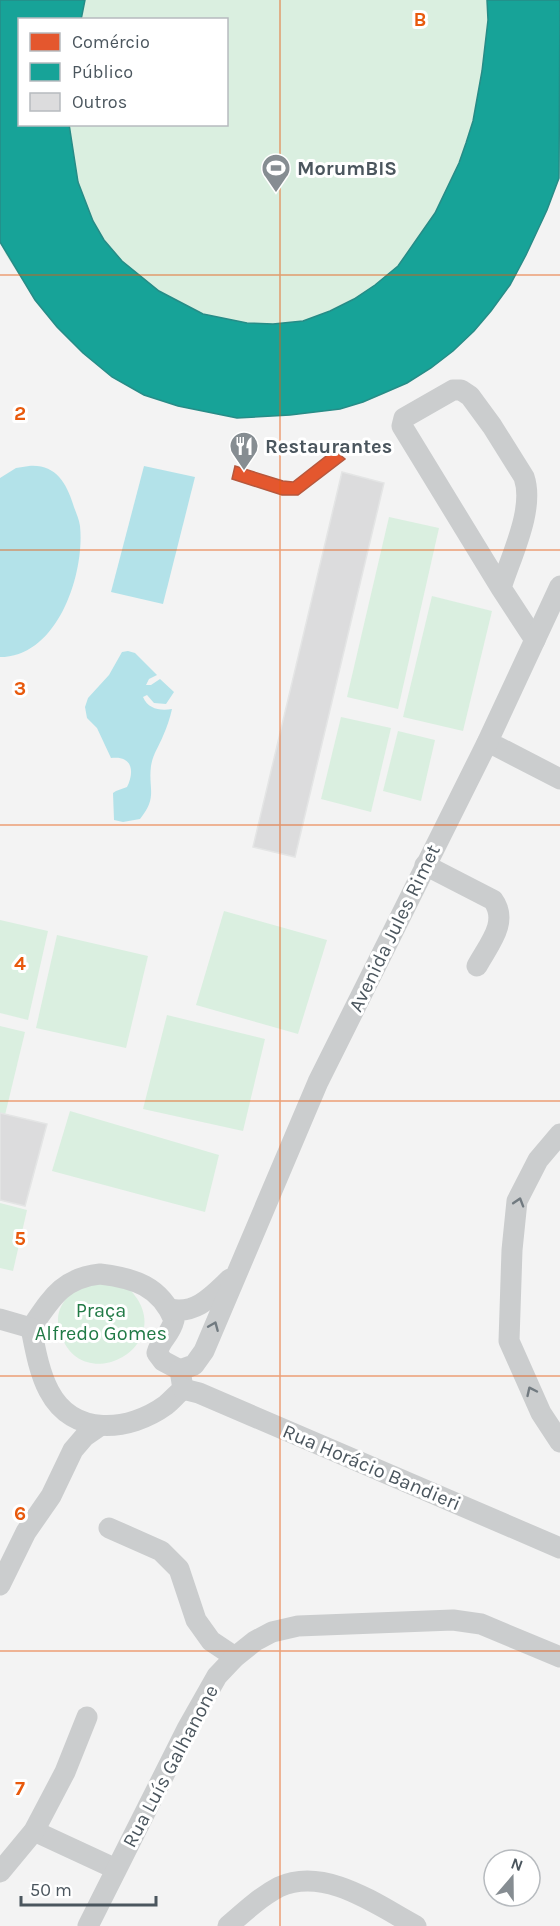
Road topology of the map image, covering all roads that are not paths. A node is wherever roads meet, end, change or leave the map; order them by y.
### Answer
1 (559, 584) edge
2 (501, 588) junction
3 (535, 640) junction
4 (487, 743) junction
5 (560, 779) edge
6 (425, 865) junction
7 (477, 966) dead end
8 (560, 1134) edge
9 (237, 1272) junction
10 (170, 1309) junction
11 (0, 1319) edge
12 (31, 1328) junction
13 (181, 1380) junction
14 (98, 1426) junction
15 (560, 1442) edge
16 (109, 1528) dead end
17 (560, 1548) edge
18 (0, 1585) edge
19 (235, 1657) junction
20 (560, 1657) edge
21 (87, 1717) dead end
22 (34, 1831) junction
23 (116, 1869) junction
24 (0, 1872) edge
25 (88, 1926) edge
26 (228, 1926) edge
27 (416, 1926) edge

1 - 3 street, Avenida Jules Rimet
2 - 2 street
2 - 3 street
3 - 4 street, Avenida Jules Rimet
4 - 5 street
4 - 6 street, Avenida Jules Rimet
6 - 7 street
6 - 9 street, Avenida Jules Rimet
15 -> 8 street
9 - 10 street, Avenida Jules Rimet
13 -> 9 street, Avenida Jules Rimet
10 - 12 street
10 - 13 street
11 - 12 street
12 - 14 street
13 - 14 street
13 - 17 street, Rua Horácio Bandieri
14 - 18 street
16 - 19 street
19 - 20 street, Rua Luís Galhanone
19 - 23 street, Rua Luís Galhanone
21 - 22 street
22 - 23 street
22 - 24 street
23 - 25 street, Rua Luís Galhanone
26 - 27 street

